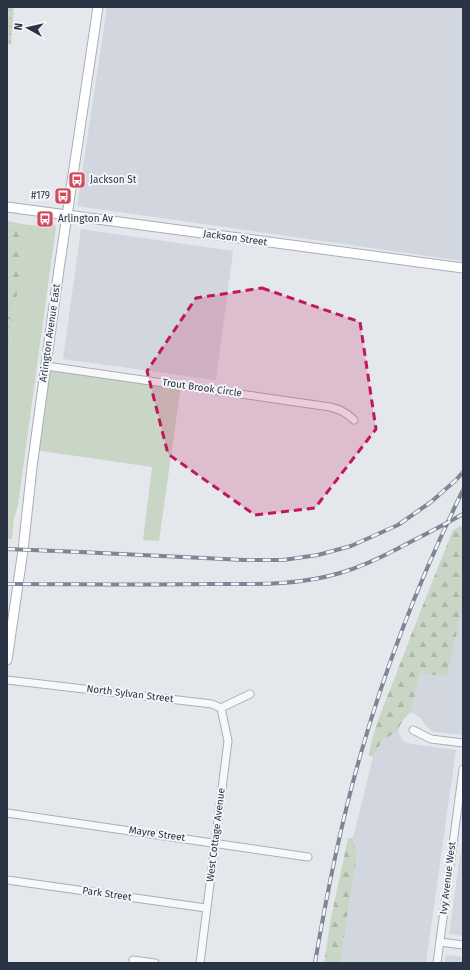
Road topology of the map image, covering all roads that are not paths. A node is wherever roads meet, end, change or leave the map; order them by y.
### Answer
1 (98, 7) edge
2 (7, 207) edge
3 (67, 215) junction
4 (463, 268) edge
5 (46, 366) junction
6 (354, 420) dead end
7 (7, 660) edge
8 (7, 680) edge
9 (250, 694) dead end
10 (221, 708) junction
11 (413, 730) dead end
12 (463, 743) edge
13 (463, 768) edge
14 (7, 812) edge
15 (216, 843) junction
16 (308, 857) dead end
17 (7, 880) edge
18 (206, 908) junction
19 (440, 942) junction
20 (463, 945) edge
21 (133, 960) dead end
22 (155, 963) edge
23 (200, 963) edge
24 (437, 963) edge

1 - 3 street, Arlington Avenue East
2 - 3 street, Jackson Street
3 - 4 street, Jackson Street
3 - 5 street, Arlington Avenue East
5 - 6 street, Trout Brook Circle
5 - 7 street, Arlington Avenue East
8 - 10 street, North Sylvan Street
9 - 10 street
10 - 15 street, West Cottage Avenue
11 - 12 street
13 - 19 street, Ivy Avenue West
14 - 15 street, Mayre Street
15 - 16 street, Mayre Street
15 - 18 street, West Cottage Avenue
17 - 18 street, Park Street
18 - 23 street, West Cottage Avenue
19 - 20 street
19 - 24 street, Ivy Avenue West
21 - 22 street

